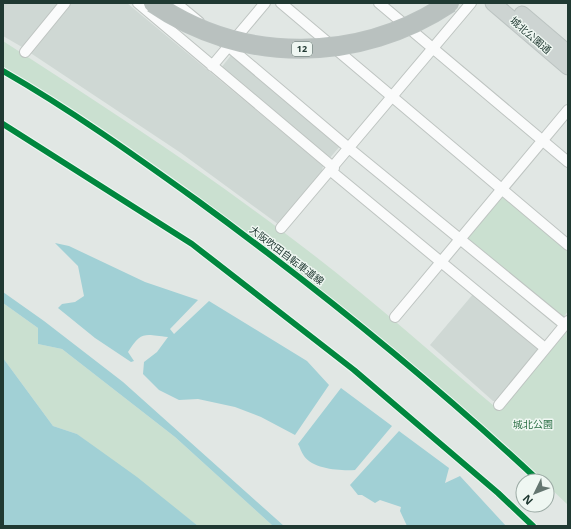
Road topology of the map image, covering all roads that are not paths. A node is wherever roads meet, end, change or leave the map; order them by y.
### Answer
1 (65, 3) edge
2 (138, 3) edge
3 (153, 3) edge
4 (175, 3) edge
5 (266, 3) edge
6 (281, 3) edge
7 (379, 3) edge
8 (428, 3) edge
9 (450, 3) edge
10 (471, 3) edge
11 (493, 3) edge
12 (509, 3) edge
13 (229, 47) junction
14 (433, 48) junction
15 (25, 52) dead end
16 (568, 53) edge
17 (212, 66) junction
18 (568, 67) edge
19 (392, 98) junction
20 (568, 110) edge
21 (542, 141) junction
22 (350, 149) junction
23 (568, 162) edge
24 (333, 169) junction
25 (502, 190) junction
26 (281, 228) dead end
27 (461, 238) junction
28 (568, 245) edge
29 (442, 261) junction
30 (395, 317) dead end
31 (566, 323) edge
32 (545, 348) junction
33 (499, 404) dead end

1 - 15 street
2 - 17 street
3 - 9 highway, 12, bridge
4 - 8 highway
4 - 13 street
5 - 13 street
6 - 19 street
7 - 14 street
10 - 14 street
11 - 18 main road, 城北公園通
12 - 16 main road, 城北公園通
13 - 17 street
13 - 22 street
14 - 19 street
14 - 21 street
17 - 24 street
19 - 22 street
19 - 25 street
20 - 21 street
21 - 23 street
21 - 25 street
22 - 24 street
22 - 27 street
24 - 26 street
24 - 29 street
25 - 27 street
25 - 28 street
27 - 29 street
27 - 31 street
29 - 30 street
29 - 32 street
31 - 32 street
32 - 33 street

